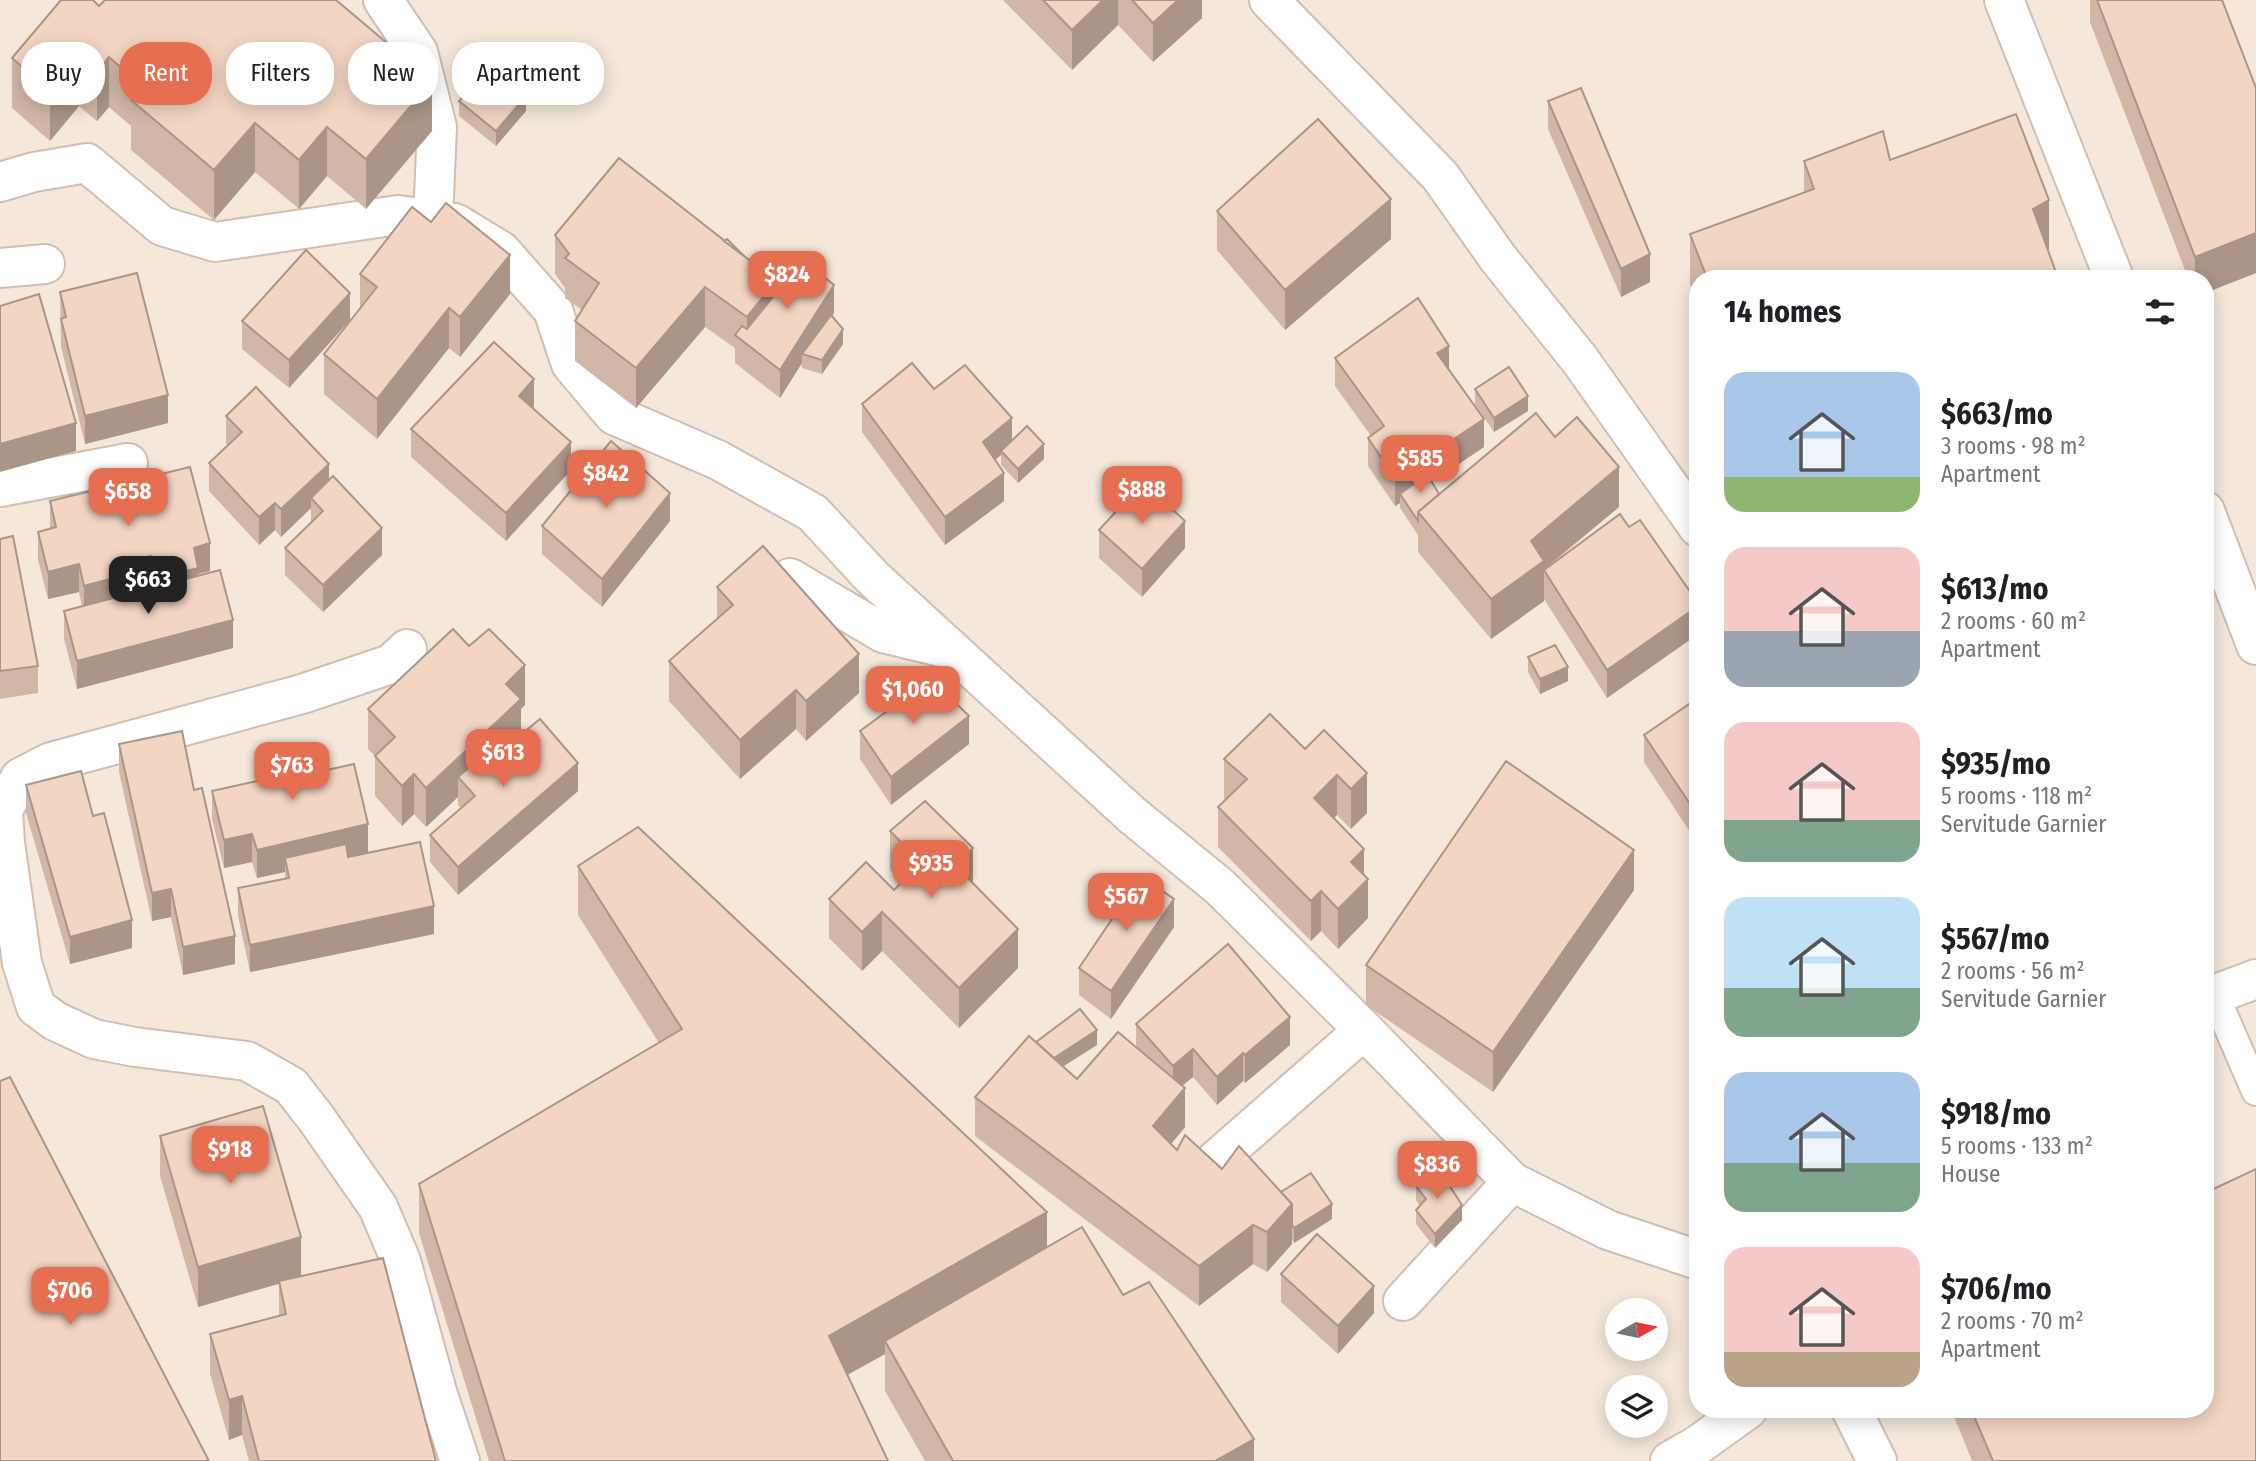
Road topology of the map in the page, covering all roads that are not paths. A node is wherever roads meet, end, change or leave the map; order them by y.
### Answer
1 (383, 0) edge
2 (1269, 0) edge
3 (2004, 0) edge
4 (0, 182) edge
5 (433, 220) junction
6 (45, 264) dead end
7 (0, 268) edge
8 (2111, 270) edge
9 (128, 463) dead end
10 (0, 486) edge
11 (1689, 514) edge
12 (2214, 535) edge
13 (790, 578) edge
14 (2256, 645) edge
15 (407, 649) dead end
16 (950, 649) junction
17 (2256, 979) edge
18 (2214, 994) edge
19 (2214, 1006) edge
20 (1364, 1030) junction
21 (2256, 1091) edge
22 (1216, 1160) edge
23 (1512, 1182) junction
24 (1689, 1257) edge
25 (1403, 1301) dead end
26 (1736, 1418) edge
27 (1856, 1418) edge
28 (460, 1461) edge
29 (1670, 1461) edge
30 (1877, 1461) edge

1 - 5 street
2 - 11 street
3 - 8 street
4 - 5 street
5 - 16 street
6 - 7 street
9 - 10 street
12 - 14 street
13 - 16 street
15 - 28 street
16 - 20 street
17 - 18 street
19 - 21 lane
20 - 22 street
20 - 23 street
23 - 24 street
23 - 25 street
26 - 29 street
27 - 30 street

